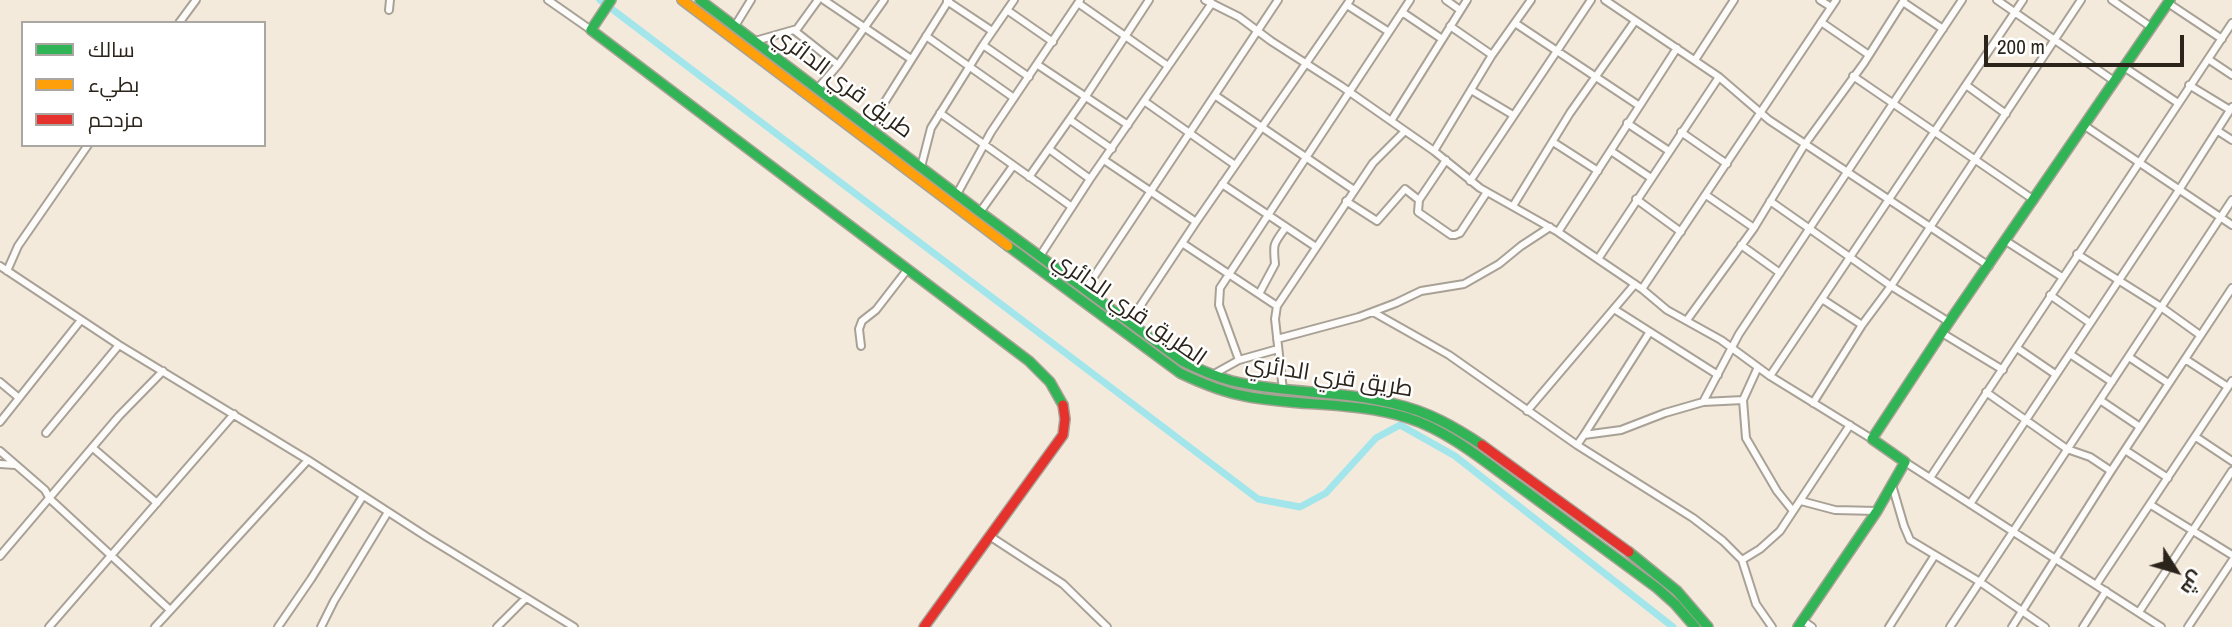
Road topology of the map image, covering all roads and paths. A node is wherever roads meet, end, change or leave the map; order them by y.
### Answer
1 (196, 0) edge
2 (390, 0) edge
3 (548, 0) edge
4 (611, 0) edge
5 (682, 0) edge
6 (700, 0) edge
7 (751, 0) edge
8 (818, 0) edge
9 (824, 0) edge
10 (884, 0) edge
11 (948, 0) edge
12 (1014, 0) edge
13 (1149, 0) edge
14 (1278, 0) edge
15 (1410, 0) edge
16 (1446, 0) edge
17 (1467, 0) edge
18 (1531, 0) edge
19 (1591, 0) edge
20 (1605, 0) edge
21 (1734, 0) edge
22 (1820, 0) edge
23 (1836, 0) edge
24 (1962, 0) edge
25 (1997, 0) edge
26 (2023, 0) edge
27 (2081, 0) edge
28 (2112, 0) edge
29 (1209, 1) edge
30 (1904, 1) edge
31 (1079, 2) edge
32 (1348, 2) edge
33 (2169, 2) edge
34 (1831, 7) junction
35 (389, 10) dead end
36 (1007, 10) junction
37 (1460, 10) junction
38 (1402, 12) junction
39 (2015, 12) junction
40 (180, 21) edge
41 (1635, 21) junction
42 (1821, 22) junction
43 (1515, 23) junction
44 (2232, 23) edge
45 (735, 26) junction
46 (1450, 26) junction
47 (2151, 27) junction
48 (865, 28) junction
49 (1943, 29) junction
50 (591, 30) junction
51 (794, 31) junction
52 (992, 31) junction
53 (1258, 32) junction
54 (1389, 32) junction
55 (926, 36) junction
56 (1124, 36) junction
57 (1442, 39) junction
58 (2057, 39) junction
59 (2222, 39) junction
60 (755, 41) junction
61 (1052, 43) junction
62 (983, 45) junction
63 (1677, 48) junction
64 (1556, 50) junction
65 (1492, 55) junction
66 (1869, 55) junction
67 (911, 59) junction
68 (2208, 59) junction
69 (1695, 61) junction
70 (1307, 64) junction
71 (838, 65) junction
72 (1038, 65) junction
73 (1168, 66) junction
74 (969, 67) junction
75 (2123, 67) junction
76 (2232, 75) edge
77 (1853, 76) junction
78 (1029, 77) junction
79 (1596, 77) junction
80 (1719, 77) junction
81 (2115, 81) junction
82 (1966, 85) junction
83 (2189, 85) junction
84 (818, 88) junction
85 (1471, 90) junction
86 (1350, 92) junction
87 (1086, 96) junction
88 (1216, 96) junction
89 (1014, 99) junction
90 (1144, 101) junction
91 (2178, 103) junction
92 (1892, 104) junction
93 (1638, 105) junction
94 (2231, 109) edge
95 (1760, 112) junction
96 (940, 113) junction
97 (2006, 114) junction
98 (1513, 115) junction
99 (1070, 120) junction
100 (1391, 121) junction
101 (1627, 123) junction
102 (1128, 125) junction
103 (2085, 126) junction
104 (869, 127) junction
105 (1262, 127) junction
106 (1405, 131) junction
107 (2218, 131) junction
108 (1681, 132) junction
109 (1935, 132) junction
110 (1191, 134) junction
111 (2232, 140) edge
112 (1553, 142) junction
113 (983, 144) junction
114 (1805, 144) junction
115 (88, 147) edge
116 (1049, 149) junction
117 (1112, 149) junction
118 (1434, 151) junction
119 (1611, 151) junction
120 (1668, 151) junction
121 (1307, 157) junction
122 (1104, 160) junction
123 (1446, 160) junction
124 (1975, 160) junction
125 (2139, 163) junction
126 (1727, 164) junction
127 (1236, 165) junction
128 (1013, 166) junction
129 (920, 167) junction
130 (1598, 171) junction
131 (1846, 172) junction
132 (1029, 177) junction
133 (1651, 178) junction
134 (1090, 179) junction
135 (1470, 181) junction
136 (1222, 184) junction
137 (1354, 190) junction
138 (2179, 190) junction
139 (1153, 191) junction
140 (1487, 192) junction
141 (957, 194) junction
142 (1706, 195) junction
143 (1888, 198) junction
144 (1636, 199) junction
145 (1419, 200) junction
146 (2034, 200) junction
147 (2232, 200) edge
148 (1346, 201) junction
149 (1770, 201) junction
150 (1513, 206) junction
151 (1072, 207) junction
152 (980, 212) junction
153 (1268, 215) junction
154 (2221, 217) junction
155 (1196, 222) junction
156 (2232, 225) edge
157 (1930, 226) junction
158 (1286, 227) junction
159 (1550, 227) junction
160 (1754, 228) junction
161 (1809, 230) junction
162 (1558, 232) junction
163 (1681, 232) junction
164 (2006, 241) junction
165 (1182, 243) junction
166 (1741, 245) junction
167 (1315, 247) junction
168 (2077, 254) junction
169 (1040, 256) junction
170 (1849, 257) junction
171 (1598, 259) junction
172 (0, 266) edge
173 (1989, 266) junction
174 (907, 270) junction
175 (7, 271) junction
176 (1780, 273) junction
177 (1229, 274) junction
178 (2062, 277) junction
179 (2119, 280) junction
180 (1635, 284) junction
181 (1891, 286) junction
182 (2232, 288) edge
183 (1642, 289) junction
184 (1085, 290) junction
185 (1259, 294) junction
186 (2050, 295) junction
187 (1822, 299) junction
188 (1277, 306) junction
189 (2161, 307) junction
190 (1614, 309) junction
191 (1373, 312) junction
192 (82, 320) junction
193 (1688, 320) junction
194 (1949, 322) junction
195 (1129, 323) junction
196 (2091, 323) junction
197 (1862, 325) junction
198 (1942, 332) junction
199 (1649, 333) junction
200 (2200, 335) junction
201 (1277, 339) junction
202 (119, 345) junction
203 (861, 346) dead end
204 (1733, 347) junction
205 (2017, 348) junction
206 (1278, 349) junction
207 (2070, 354) junction
208 (2129, 357) junction
209 (2185, 359) junction
210 (1239, 360) junction
211 (1758, 367) junction
212 (2003, 370) junction
213 (163, 372) junction
214 (2055, 374) junction
215 (1212, 375) junction
216 (1718, 375) junction
217 (1770, 376) junction
218 (0, 382) edge
219 (2112, 382) junction
220 (2168, 383) junction
221 (2230, 384) edge
222 (1283, 390) junction
223 (1986, 393) junction
224 (19, 398) junction
225 (1743, 400) junction
226 (2100, 400) junction
227 (1703, 402) junction
228 (1813, 403) junction
229 (1527, 411) junction
230 (234, 414) junction
231 (2025, 419) junction
232 (0, 422) edge
233 (1850, 425) junction
234 (2140, 427) junction
235 (46, 433) dead end
236 (1584, 435) junction
237 (2196, 437) junction
238 (1872, 439) junction
239 (1577, 445) junction
240 (93, 448) junction
241 (2067, 449) junction
242 (2125, 450) junction
243 (0, 451) edge
244 (308, 460) junction
245 (1905, 461) junction
246 (2232, 461) edge
247 (0, 464) edge
248 (17, 465) junction
249 (2110, 471) junction
250 (2232, 471) edge
251 (1930, 478) junction
252 (2168, 478) junction
253 (2224, 484) junction
254 (1892, 485) junction
255 (2232, 490) edge
256 (363, 496) junction
257 (50, 499) junction
258 (1801, 501) junction
259 (157, 503) junction
260 (1970, 504) junction
261 (2151, 505) junction
262 (1793, 511) junction
263 (1877, 511) junction
264 (388, 512) junction
265 (2013, 532) junction
266 (2193, 532) junction
267 (991, 537) junction
268 (1936, 555) junction
269 (0, 556) edge
270 (111, 556) junction
271 (2232, 558) edge
272 (1742, 560) junction
273 (2055, 560) junction
274 (1980, 582) junction
275 (2096, 585) junction
276 (2106, 591) junction
277 (525, 599) junction
278 (170, 610) junction
279 (2022, 612) junction
280 (2139, 612) junction
281 (1098, 624) edge
282 (1800, 624) edge
283 (2156, 626) edge
284 (48, 627) edge
285 (155, 627) edge
286 (278, 627) edge
287 (321, 627) edge
288 (497, 627) edge
289 (574, 627) edge
290 (924, 627) edge
291 (1107, 627) edge
292 (1695, 627) edge
293 (1708, 627) edge
294 (1772, 627) edge
295 (1812, 627) edge
296 (1889, 627) edge
297 (1950, 627) edge
298 (2012, 627) edge
299 (2045, 627) edge
300 (2082, 627) edge
301 (2188, 627) edge

1 - 40 street
2 - 35 street
3 - 50 street
4 - 50 main road
5 - 292 main road, الطريق قري الدائري
6 - 45 main road, طريق قري الدائري
7 - 45 street
8 - 51 street
9 - 48 street
10 - 48 street
11 - 52 street
11 - 55 street
12 - 36 street
13 - 56 street
14 - 53 street
15 - 38 street
16 - 37 street
17 - 37 street
18 - 43 street
19 - 64 street
20 - 41 street
21 - 69 street
22 - 34 street
23 - 34 street
24 - 49 street
25 - 39 street
26 - 39 street
27 - 58 street
28 - 47 street
29 - 53 street
29 - 73 street
30 - 49 street
30 - 66 street
31 - 56 street
31 - 61 street
32 - 54 street
32 - 70 street
33 - 47 main road
33 - 59 street
34 - 42 street
36 - 52 street
36 - 61 street
37 - 46 street
38 - 54 street
38 - 57 street
39 - 58 street
39 - 82 street
41 - 63 street
41 - 79 street
42 - 66 street
42 - 95 street
43 - 64 street
43 - 65 street
44 - 59 street
45 - 60 main road, طريق قري الدائري
46 - 57 street
46 - 65 street
47 - 75 main road
48 - 67 street
48 - 71 street
49 - 92 street
50 - 174 main road
51 - 60 street
51 - 71 street
52 - 62 street
53 - 70 street
53 - 88 street
54 - 86 street
55 - 67 street
55 - 74 street
56 - 73 street
56 - 87 street
57 - 100 street
58 - 81 street
58 - 97 street
59 - 68 street
60 - 84 main road, طريق قري الدائري
61 - 72 street
62 - 74 street
62 - 78 street
63 - 69 street
63 - 93 street
64 - 79 street
64 - 98 street
65 - 85 street
66 - 77 street
67 - 104 street
68 - 76 street
68 - 83 street
69 - 80 street
70 - 86 street
70 - 105 street
71 - 84 street
72 - 78 street
72 - 87 street
73 - 90 street
74 - 89 street
74 - 96 street
75 - 81 main road
75 - 91 street
77 - 92 street
77 - 114 street
78 - 89 street
79 - 93 street
79 - 112 street
80 - 95 street
80 - 108 street
81 - 103 main road
82 - 97 street
82 - 109 street
83 - 91 street
83 - 94 street
84 - 104 main road, طريق قري الدائري
85 - 98 street
85 - 118 street
86 - 100 street
86 - 121 street
87 - 99 street
87 - 102 street
88 - 105 street
88 - 110 street
89 - 113 street
90 - 102 street
90 - 110 street
91 - 125 street
92 - 109 street
92 - 131 street
93 - 101 street
94 - 107 street
95 - 114 street
95 - 126 street
96 - 113 street
96 - 129 street
97 - 124 street
98 - 135 street
99 - 116 street
99 - 117 street
100 - 106 street
101 - 119 street
101 - 120 street
102 - 117 street
103 - 125 street
103 - 146 main road
104 - 129 main road, طريق قري الدائري
105 - 121 street
105 - 127 street
106 - 118 street
106 - 137 street
107 - 111 street
107 - 138 street
108 - 120 street
108 - 126 street
109 - 124 street
109 - 143 street
110 - 127 street
110 - 139 street
112 - 130 street
112 - 150 street
113 - 128 street
113 - 141 street
114 - 131 street
114 - 149 street
115 - 175 street
116 - 132 street
116 - 134 street
117 - 122 street
118 - 123 street
119 - 130 street
119 - 133 street
120 - 133 street
121 - 137 street
121 - 153 street
122 - 134 street
122 - 139 street
123 - 135 street
123 - 145 street
124 - 146 street
124 - 157 street
125 - 138 street
125 - 168 street
126 - 142 street
127 - 136 street
128 - 132 street
128 - 152 street
129 - 141 main road, طريق قري الدائري
130 - 162 street
131 - 143 street
131 - 161 street
132 - 151 street
133 - 144 street
134 - 151 street
135 - 140 street
136 - 153 street
136 - 155 street
137 - 148 street
138 - 154 street
138 - 179 street
139 - 155 street
139 - 184 street
140 - 145 street
140 - 150 street
141 - 152 main road, طريق قري الدائري
142 - 160 street
142 - 163 street
143 - 157 street
143 - 170 street
144 - 163 street
144 - 171 street
145 - 148 street
146 - 164 main road
147 - 154 street
148 - 167 street
149 - 160 street
149 - 161 street
150 - 159 street
151 - 169 street
152 - 169 main road, طريق قري الدائري
153 - 158 street
153 - 177 street
154 - 156 street
154 - 189 street
155 - 165 street
157 - 173 street
157 - 181 street
158 - 167 street
158 - 185 street
159 - 162 street
159 - 191 street
160 - 166 street
161 - 170 street
161 - 176 street
162 - 171 street
163 - 183 street
164 - 173 main road
164 - 178 street
165 - 177 street
165 - 195 street
166 - 176 street
166 - 193 street
167 - 188 street
168 - 178 street
168 - 179 street
169 - 184 main road, طريق قري الدائري
170 - 181 street
170 - 187 street
171 - 180 street
172 - 175 street
173 - 194 main road
174 - 203 street
174 - 267 main road
175 - 192 street
176 - 204 street
177 - 185 street
177 - 210 street
178 - 186 street
179 - 189 street
179 - 196 street
180 - 183 street
180 - 190 street
181 - 194 street
181 - 197 street
182 - 200 street
183 - 193 street
184 - 195 main road, طريق قري الدائري
185 - 188 street
186 - 196 street
186 - 205 street
187 - 197 street
187 - 217 street
188 - 201 street
189 - 200 street
189 - 208 street
190 - 199 street
190 - 229 street
191 - 201 street
191 - 229 street
192 - 202 street
192 - 224 street
193 - 204 street
194 - 198 main road
195 - 215 main road, طريق قري الدائري
196 - 207 street
197 - 228 street
198 - 212 street
198 - 238 main road
199 - 216 street
199 - 236 street
200 - 209 street
201 - 206 street
202 - 213 street
202 - 235 street
204 - 211 street
204 - 216 street
205 - 212 street
205 - 214 street
206 - 210 street
206 - 222 street
207 - 214 street
207 - 219 street
208 - 219 street
208 - 220 street
209 - 220 street
209 - 221 street
210 - 215 street
211 - 217 street
211 - 225 street
212 - 223 street
213 - 230 street
213 - 240 street
214 - 231 street
215 - 222 main road, طريق قري الدائري
216 - 227 street
217 - 228 street
218 - 224 street
219 - 226 street
220 - 234 street
221 - 237 street
222 - 293 main road, طريق قري الدائري
223 - 231 street
223 - 251 street
224 - 232 street
225 - 227 street
225 - 262 street
226 - 234 street
226 - 241 street
227 - 236 street
228 - 233 street
229 - 239 street
230 - 244 street
230 - 259 street
231 - 241 street
231 - 260 street
233 - 238 street
233 - 258 street
234 - 242 street
236 - 239 street
237 - 246 street
237 - 252 street
238 - 245 main road
239 - 272 street
240 - 257 street
240 - 259 street
241 - 249 street
241 - 265 street
242 - 249 street
242 - 252 street
243 - 248 street
244 - 256 street
244 - 278 street
245 - 251 street
245 - 254 main road
247 - 248 street
248 - 257 street
249 - 273 street
250 - 253 street
251 - 260 street
252 - 261 street
253 - 255 street
253 - 266 street
254 - 263 main road
254 - 268 street
256 - 264 street
256 - 286 street
257 - 269 street
257 - 270 street
258 - 262 street
258 - 263 street
259 - 270 street
260 - 265 street
261 - 266 street
261 - 275 street
262 - 272 street
263 - 282 main road
264 - 277 street
264 - 287 street
265 - 273 street
265 - 274 street
266 - 271 street
266 - 280 street
267 - 281 street
267 - 290 main road
268 - 274 street
268 - 296 street
270 - 278 street
270 - 284 street
271 - 301 street
272 - 294 street
273 - 275 street
273 - 279 street
274 - 279 street
274 - 297 street
275 - 276 street
276 - 280 street
276 - 300 street
277 - 288 street
277 - 289 street
278 - 285 street
279 - 298 street
279 - 299 street
280 - 283 street
281 - 291 street
282 - 295 street

